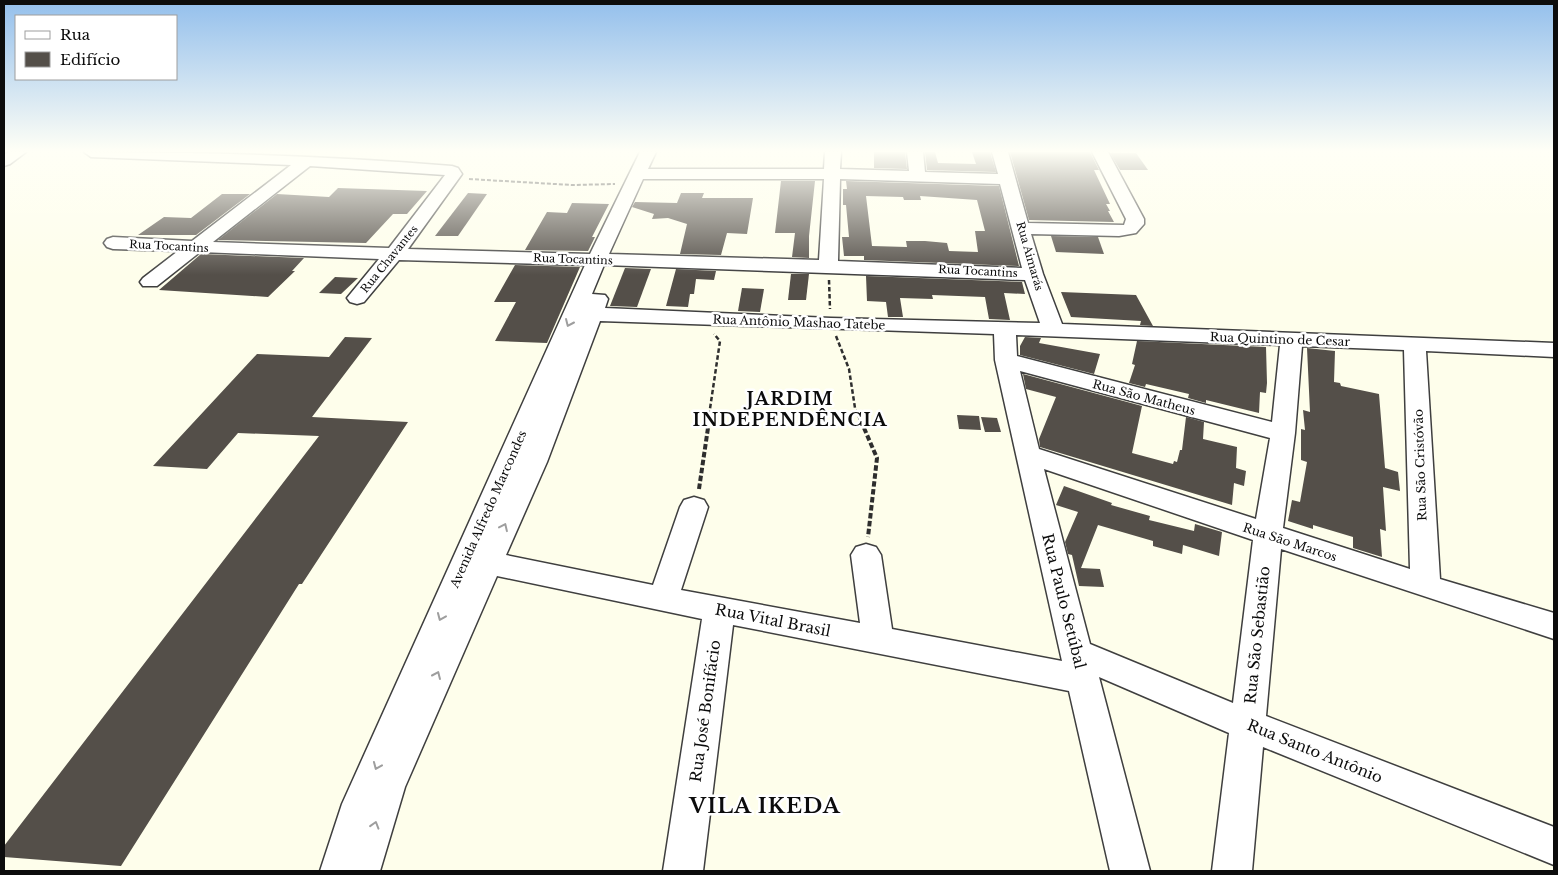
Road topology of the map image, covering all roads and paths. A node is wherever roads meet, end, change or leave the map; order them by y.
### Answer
1 (265, 193) edge
2 (439, 193) edge
3 (636, 193) edge
4 (832, 193) edge
5 (1012, 193) edge
6 (1121, 193) edge
7 (1022, 228) junction
8 (113, 243) dead end
9 (195, 247) junction
10 (396, 253) junction
11 (606, 260) junction
12 (828, 264) junction
13 (1033, 274) junction
14 (150, 282) dead end
15 (357, 298) dead end
16 (592, 314) junction
17 (689, 318) junction
18 (831, 324) junction
19 (1005, 329) junction
20 (1053, 329) junction
21 (1292, 339) junction
22 (1415, 344) junction
23 (1554, 350) edge
24 (1006, 360) junction
25 (556, 383) junction
26 (1283, 433) junction
27 (1027, 454) junction
28 (694, 507) joint
29 (1268, 534) junction
30 (866, 555) joint
31 (476, 563) junction
32 (1425, 586) junction
33 (663, 599) junction
34 (719, 610) junction
35 (1554, 626) edge
36 (878, 640) junction
37 (1080, 666) junction
38 (1248, 725) junction
39 (1554, 846) edge
40 (340, 871) edge
41 (360, 871) edge
42 (683, 871) edge
43 (1130, 871) edge
44 (1232, 871) edge

1 - 9 street
2 - 10 street, Rua Chavantes
3 - 11 street, Avenida Alfredo Marcondes
4 - 12 street
5 - 7 street, Rua Aimarás
6 - 7 street
7 - 13 street, Rua Aimarás
8 - 9 street, Rua Tocantins
9 - 10 street, Rua Tocantins
9 - 14 street
10 - 11 street, Rua Tocantins
10 - 15 street, Rua Chavantes
11 - 12 street, Rua Tocantins
11 - 16 street, Avenida Alfredo Marcondes
11 -> 25 street, Avenida Alfredo Marcondes
12 - 13 street, Rua Tocantins
12 - 18 path
13 - 20 street, Rua Aimarás
16 - 17 street, Rua Antônio Mashao Tatebe
16 - 25 street, Avenida Alfredo Marcondes
17 - 18 street, Rua Antônio Mashao Tatebe
17 - 28 path
18 - 19 street, Rua Antônio Mashao Tatebe
18 - 30 path
19 - 20 street, Rua Quintino de Cesar
19 - 24 street, Rua Paulo Setúbal
20 - 21 street, Rua Quintino de Cesar
21 - 22 street, Rua Quintino de Cesar
21 - 26 street, Rua São Sebastião
22 - 23 street, Rua Quintino de Cesar
22 - 32 street, Rua São Cristóvão
24 - 26 street, Rua São Matheus
24 - 27 street, Rua Paulo Setúbal
25 - 31 street, Avenida Alfredo Marcondes
26 - 29 street, Rua São Sebastião
27 - 29 street, Rua São Marcos
27 - 37 street, Rua Paulo Setúbal
28 - 33 street
29 - 32 street, Rua São Marcos
29 - 38 street, Rua São Sebastião
30 - 36 street
31 - 33 street, Rua Vital Brasil
31 -> 40 street, Avenida Alfredo Marcondes
41 -> 31 street, Avenida Alfredo Marcondes
32 - 35 street, Rua São Marcos
33 - 34 street, Rua Vital Brasil
34 - 36 street, Rua Vital Brasil
34 - 42 street, Rua José Bonifácio
36 - 37 street, Rua Vital Brasil
37 - 38 street, Rua Santo Antônio
37 - 43 street, Rua Paulo Setúbal
38 - 39 street, Rua Santo Antônio
38 - 44 street, Rua São Sebastião

